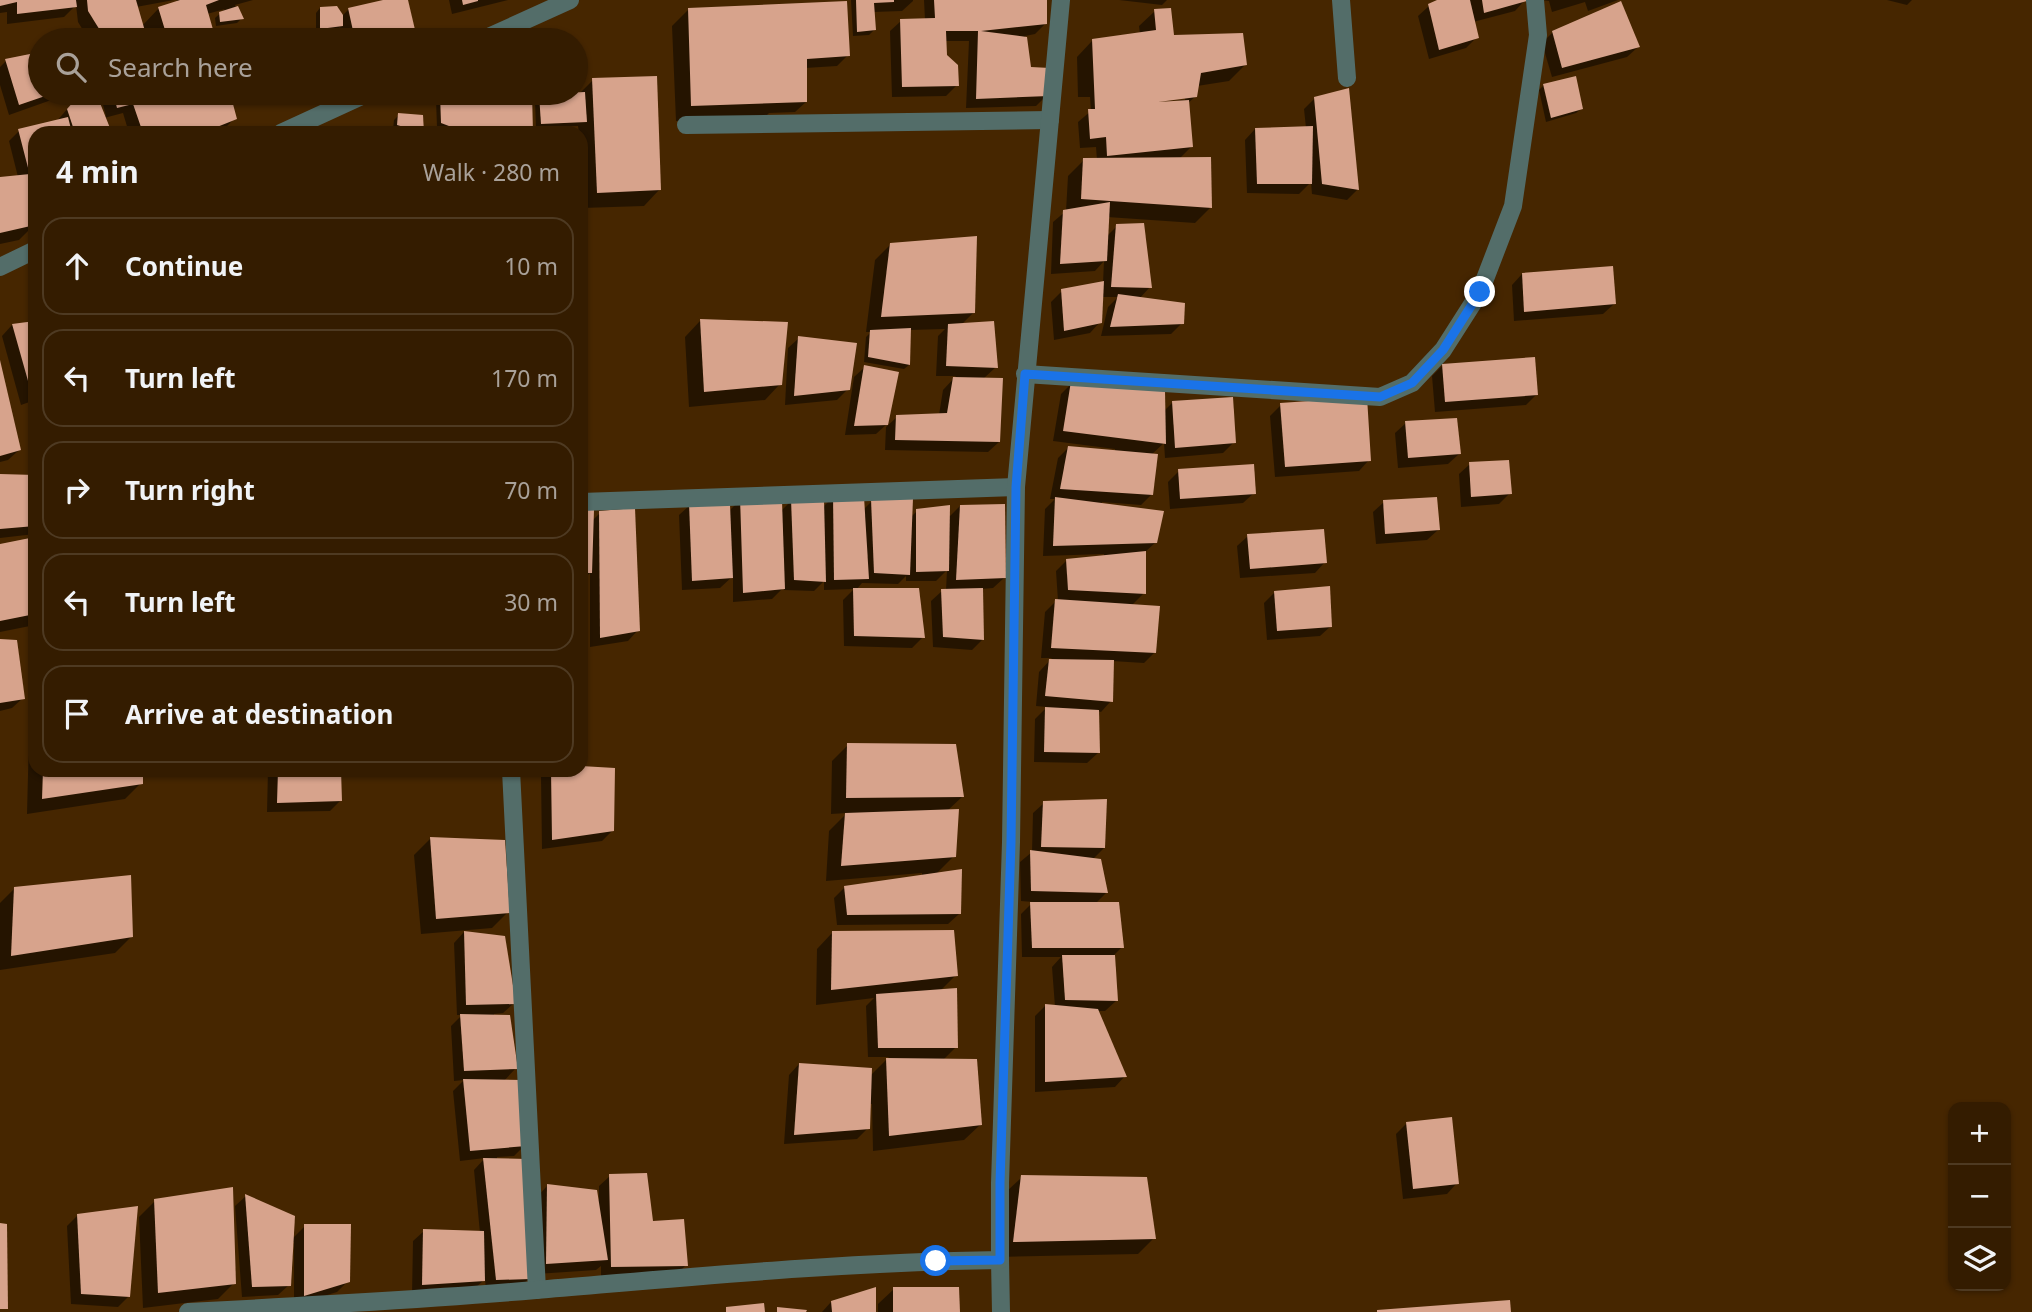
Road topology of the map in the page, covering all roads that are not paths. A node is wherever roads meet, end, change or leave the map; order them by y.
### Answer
1 (570, 0) edge
2 (1061, 0) edge
3 (1341, 0) edge
4 (1535, 0) edge
5 (508, 28) edge
6 (1347, 78) dead end
7 (342, 105) edge
8 (1050, 120) junction
9 (686, 125) dead end
10 (296, 126) edge
11 (28, 253) edge
12 (0, 267) edge
13 (1025, 374) junction
14 (1016, 487) junction
15 (588, 502) edge
16 (511, 777) edge
17 (1000, 1260) junction
18 (537, 1290) junction
19 (188, 1312) edge
20 (1001, 1312) edge

1 - 5 street
2 - 8 street
3 - 6 street
4 - 13 street
7 - 10 street
8 - 9 street
8 - 13 street
11 - 12 street
13 - 14 street
14 - 15 street
14 - 17 street
16 - 18 street
17 - 18 street
17 - 20 street
18 - 19 street

